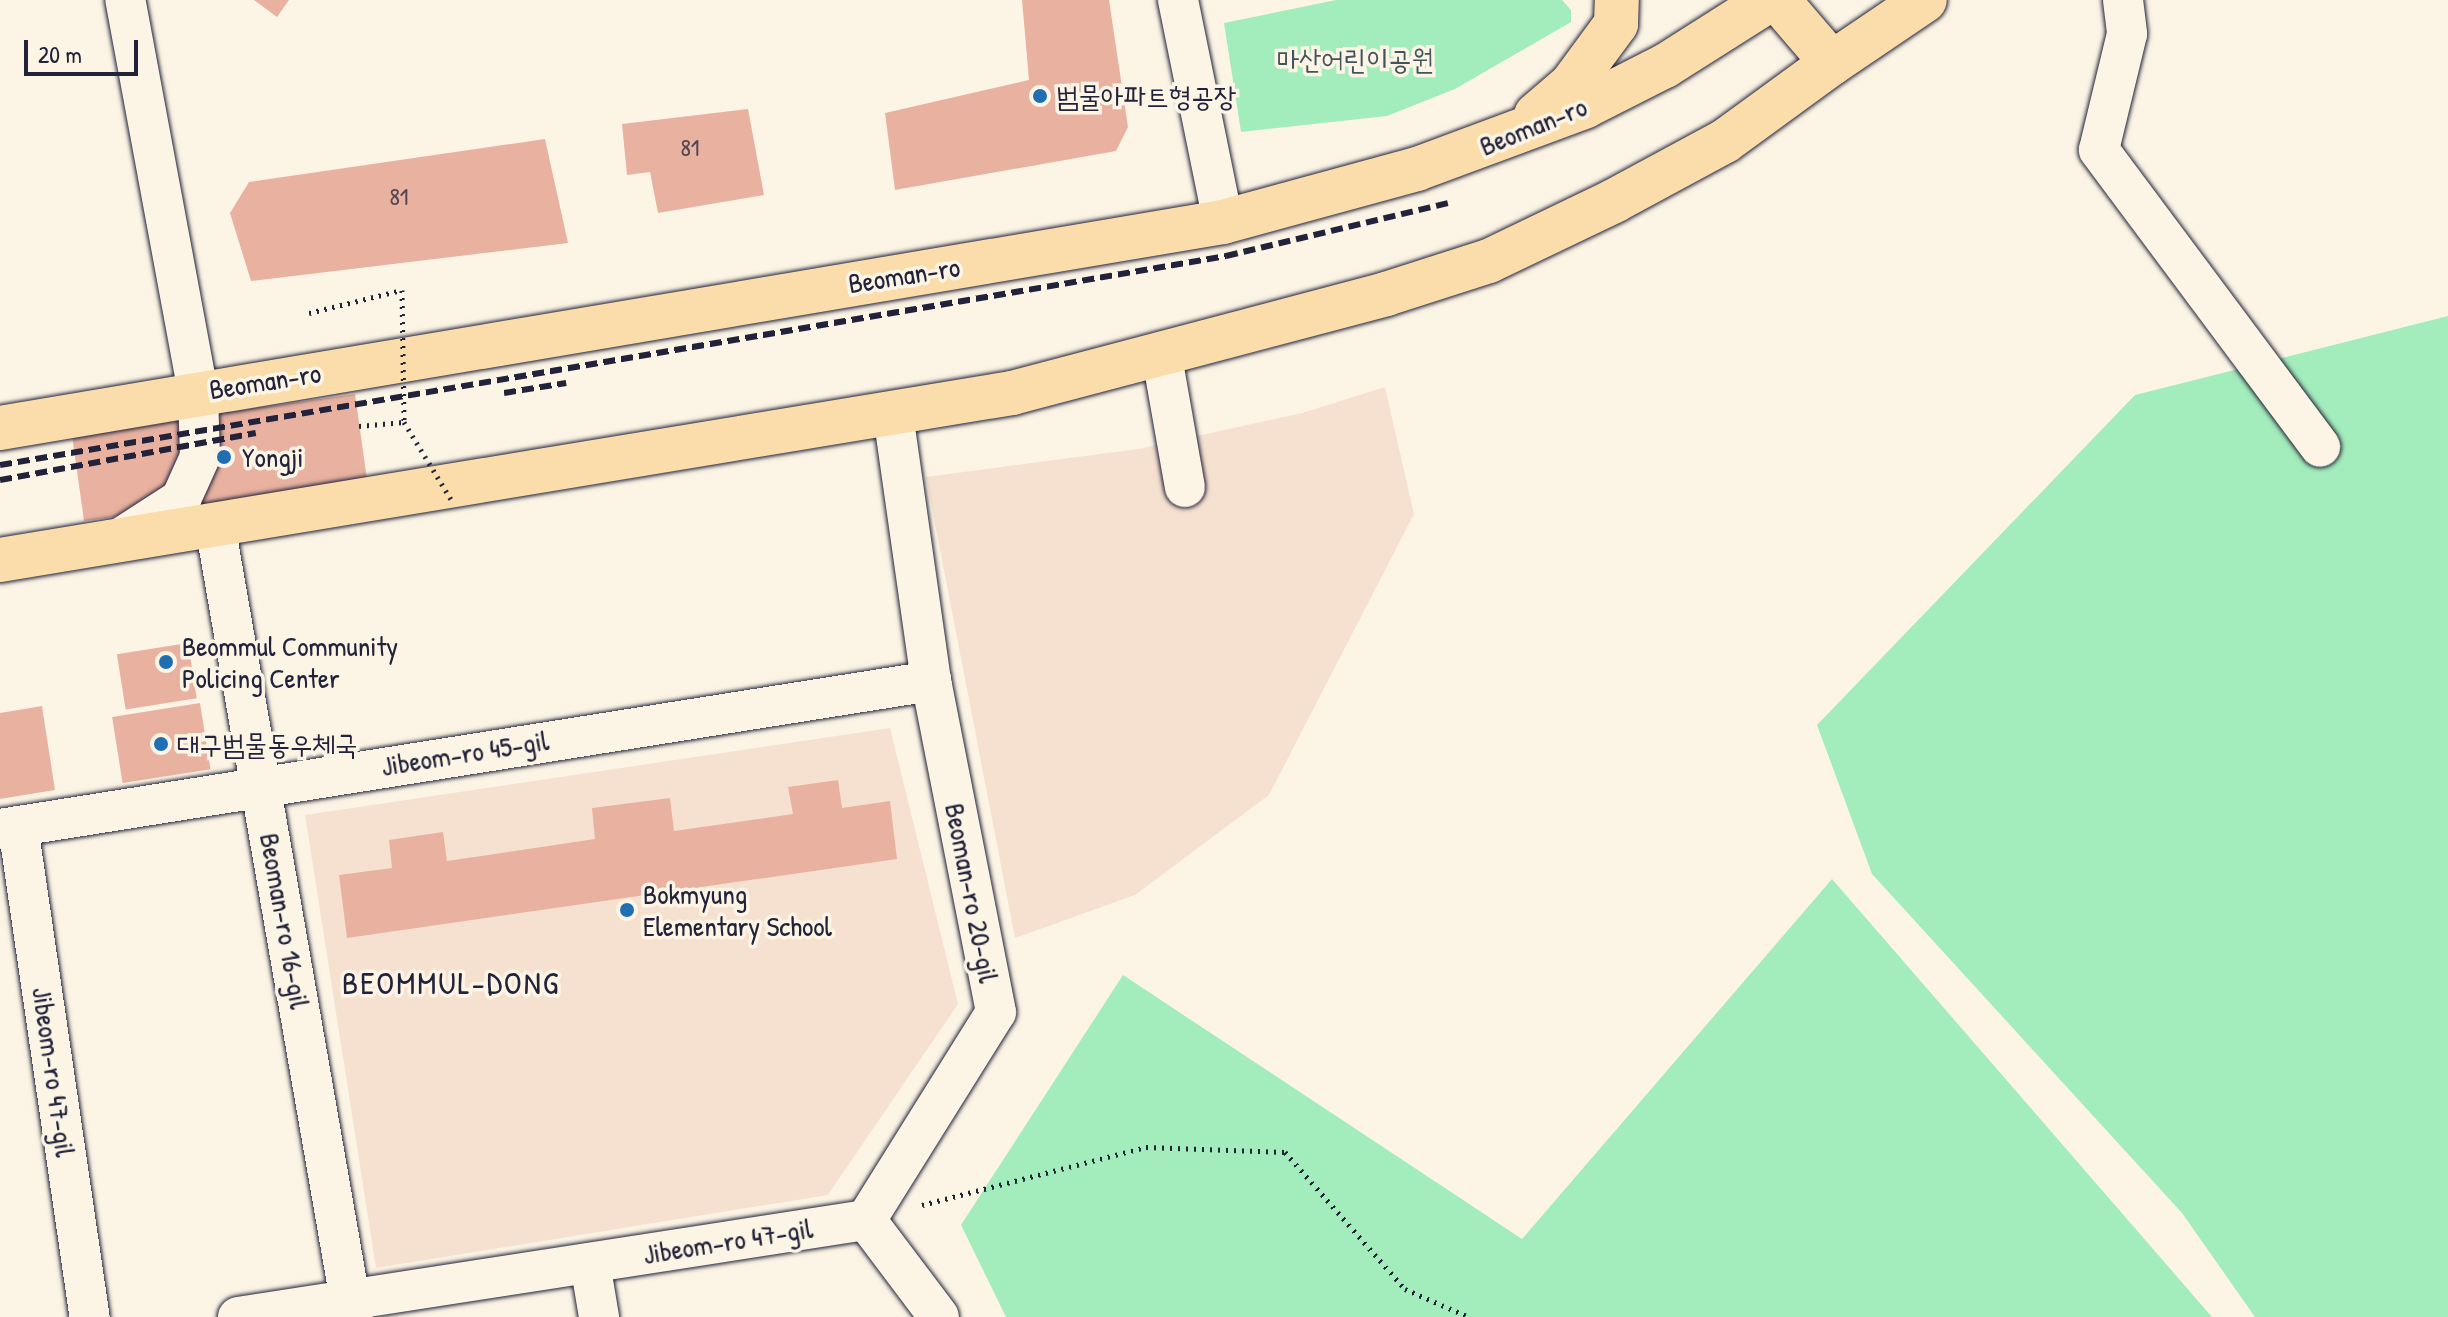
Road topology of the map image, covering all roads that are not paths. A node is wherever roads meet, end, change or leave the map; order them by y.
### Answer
1 (125, 0) edge
2 (1178, 0) edge
3 (1617, 0) edge
4 (1769, 0) edge
5 (1778, 0) edge
6 (1925, 0) edge
7 (2123, 0) edge
8 (1832, 63) junction
9 (1512, 136) junction
10 (1223, 222) junction
11 (1162, 357) junction
12 (198, 392) junction
13 (893, 413) junction
14 (0, 428) edge
15 (2320, 447) dead end
16 (1185, 487) dead end
17 (215, 525) junction
18 (116, 541) junction
19 (0, 560) edge
20 (931, 681) junction
21 (261, 785) junction
22 (9, 828) edge
23 (866, 1220) junction
24 (590, 1263) junction
25 (352, 1309) edge
26 (90, 1317) edge
27 (238, 1317) edge
28 (599, 1317) edge
29 (939, 1317) edge

1 - 12 street
2 - 10 street
3 - 9 main road
4 - 9 main road, Beoman-ro
5 - 8 main road
6 - 8 main road
7 - 15 street
8 - 11 main road
9 - 10 main road, Beoman-ro
10 - 12 main road, Beoman-ro
11 - 13 main road
11 - 16 street
12 - 14 main road, Beoman-ro
12 - 18 street
13 - 17 main road
13 - 20 street, Beoman-ro 20-gil
17 - 18 main road
17 - 21 street, Beoman-ro 16-gil
18 - 19 main road
20 - 21 street, Jibeom-ro 45-gil
20 - 23 street, Beoman-ro 20-gil
21 - 22 street, Jibeom-ro 45-gil
21 - 25 street, Beoman-ro 16-gil
22 - 26 street, Jibeom-ro 47-gil
23 - 24 street, Jibeom-ro 47-gil
23 - 29 street
24 - 25 street, Jibeom-ro 47-gil
24 - 28 street
25 - 27 street, Jibeom-ro 47-gil

